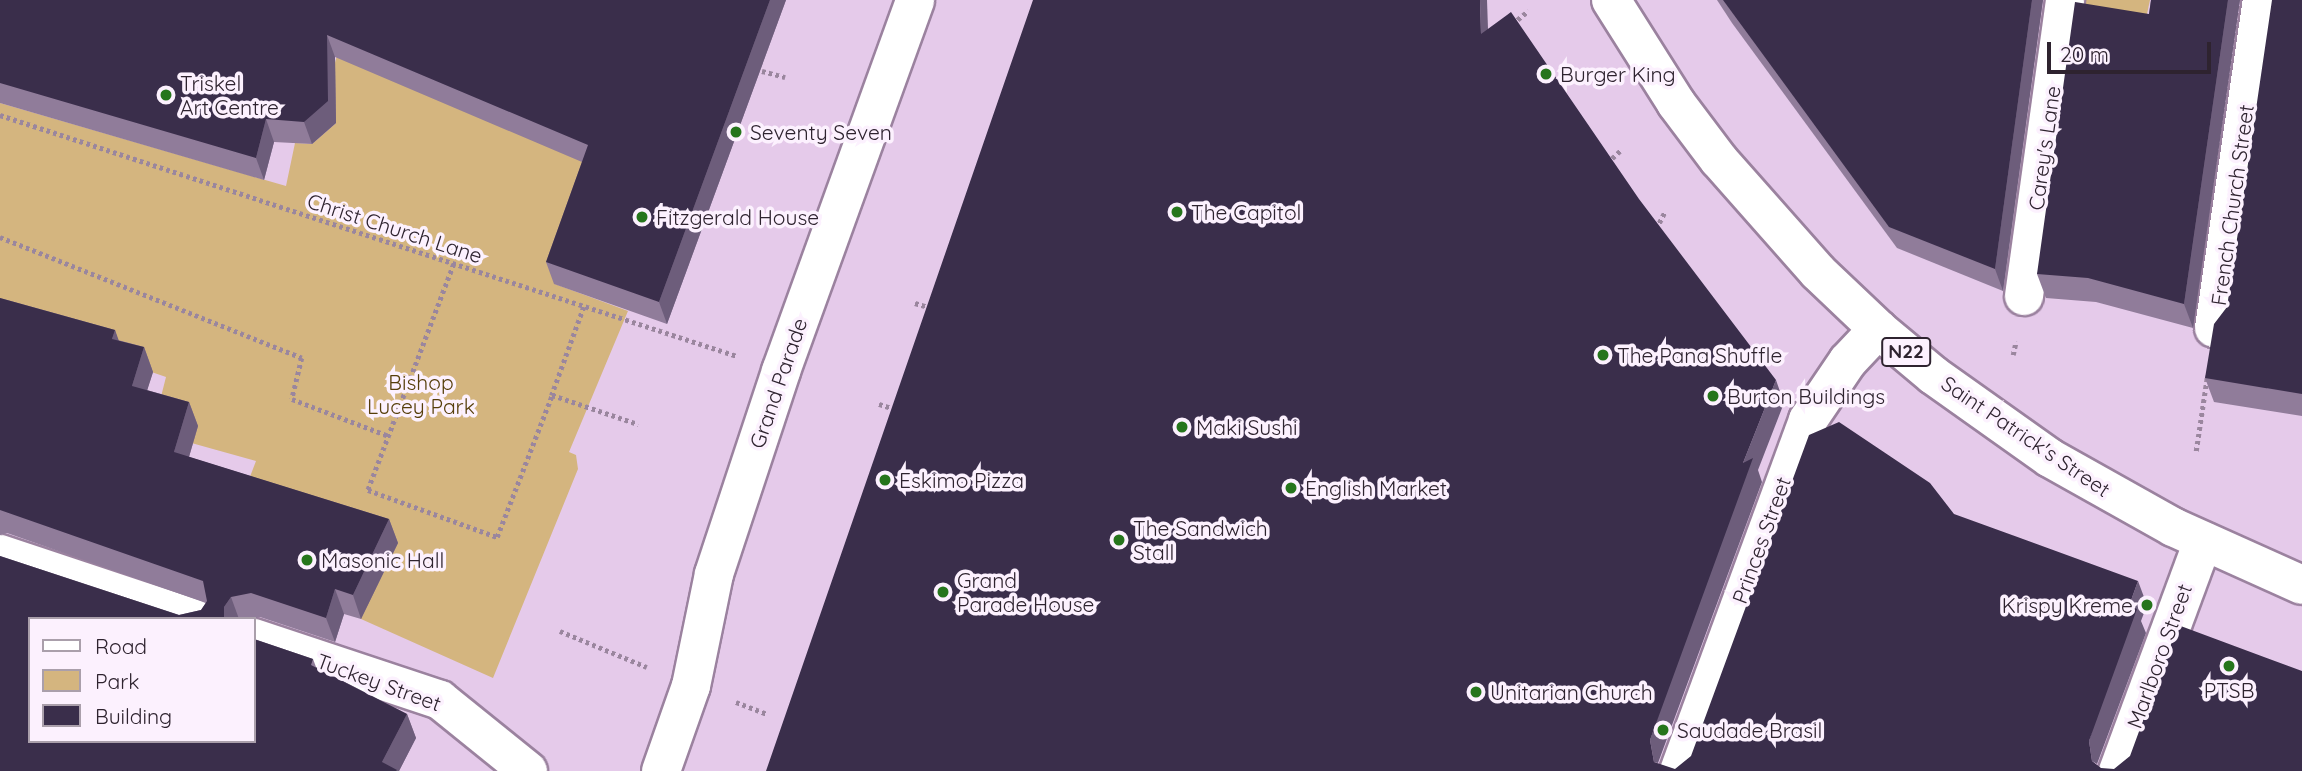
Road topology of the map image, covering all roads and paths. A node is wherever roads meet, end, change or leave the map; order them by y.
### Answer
1 (915, 0) edge
2 (1611, 0) edge
3 (2065, 0) edge
4 (2262, 0) edge
5 (1528, 11) dead end
6 (1502, 32) edge
7 (762, 71) dead end
8 (785, 77) dead end
9 (0, 115) edge
10 (1621, 150) dead end
11 (1607, 164) edge
12 (1665, 211) dead end
13 (1654, 232) edge
14 (0, 237) edge
15 (454, 264) junction
16 (2024, 296) dead end
17 (915, 303) dead end
18 (584, 307) junction
19 (942, 312) edge
20 (2214, 328) joint
21 (1878, 329) junction
22 (781, 371) junction
23 (552, 395) junction
24 (879, 404) dead end
25 (908, 414) edge
26 (638, 424) dead end
27 (389, 436) junction
28 (2196, 451) dead end
29 (2203, 541) junction
30 (0, 554) edge
31 (2302, 585) edge
32 (189, 617) edge
33 (256, 639) edge
34 (528, 771) edge
35 (661, 771) edge
36 (1679, 771) edge
37 (2118, 771) edge

1 - 22 main road, Grand Parade
2 - 21 main road, Saint Patrick's Street / N22
3 - 16 main road, Carey's Lane
4 - 20 main road, French Church Street
5 - 6 path
7 - 8 path
9 - 15 path, Christ Church Lane
10 - 11 path
12 - 13 path
14 - 27 path
15 - 18 path, Christ Church Lane
15 - 27 path
17 - 19 path
18 - 22 path, Christ Church Lane
18 - 23 path
20 - 28 path
21 - 29 main road, Saint Patrick's Street / N22
21 - 36 main road, Princes Street
22 - 35 main road, Grand Parade
23 - 26 path
23 - 27 path
24 - 25 path
29 - 31 main road, Saint Patrick's Street / N22
29 - 37 main road, Marlboro Street
30 - 32 main road
33 - 34 main road, Tuckey Street

